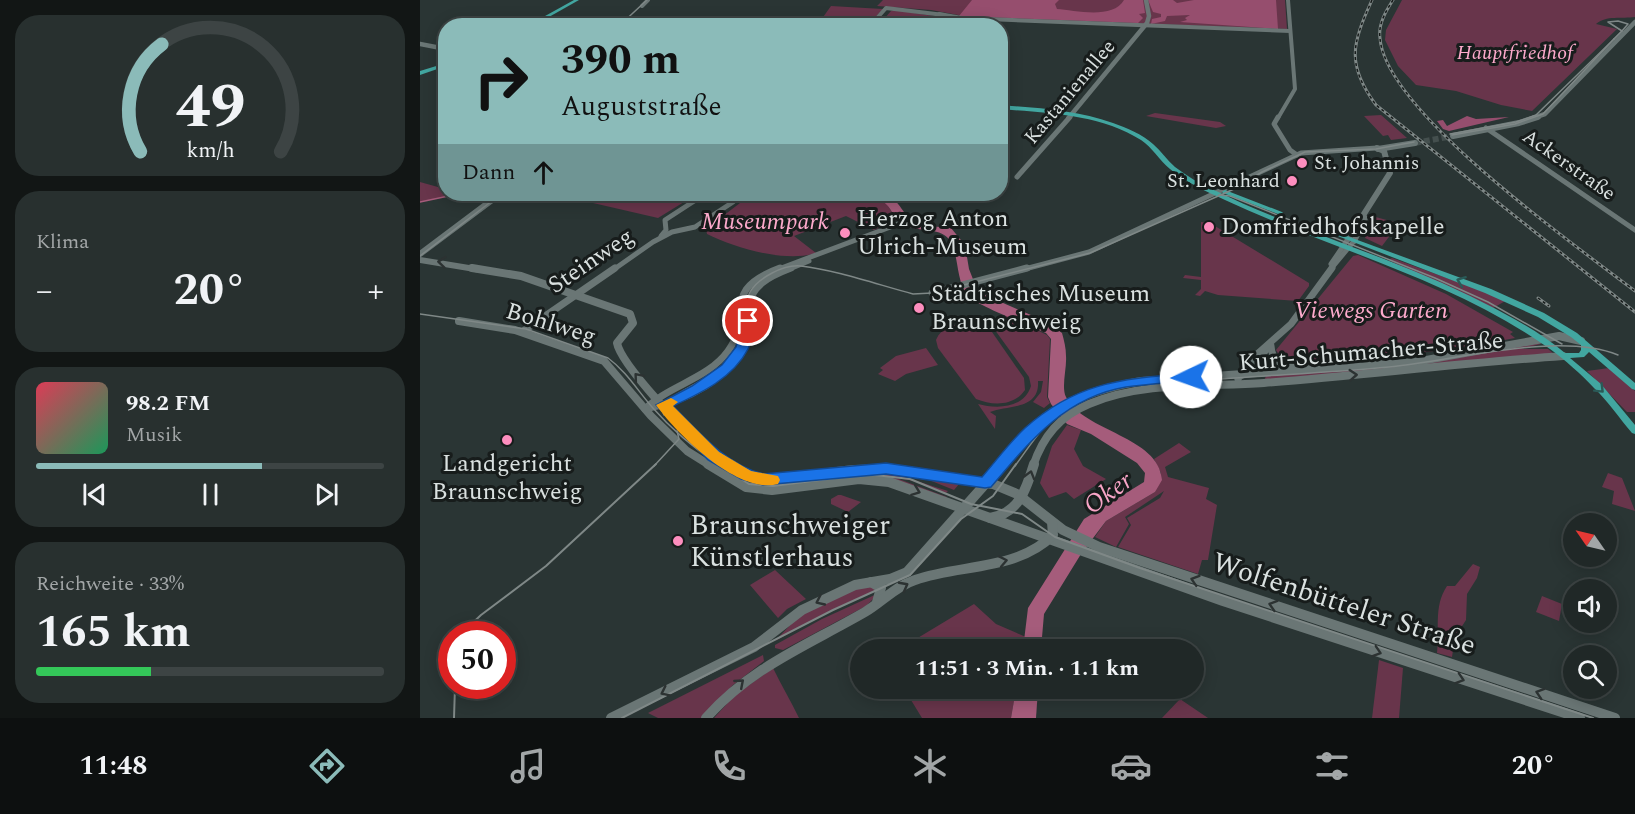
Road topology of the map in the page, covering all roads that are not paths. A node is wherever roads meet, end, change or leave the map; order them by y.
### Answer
1 (579, 0) edge
2 (648, 0) edge
3 (1146, 0) edge
4 (1288, 0) edge
5 (642, 6) dead end
6 (888, 9) junction
7 (544, 18) edge
8 (548, 18) edge
9 (878, 18) edge
10 (881, 18) edge
11 (957, 18) edge
12 (1008, 20) edge
13 (1634, 21) edge
14 (1144, 25) junction
15 (1290, 31) junction
16 (420, 45) edge
17 (438, 48) edge
18 (1590, 64) junction
19 (438, 67) edge
20 (420, 73) edge
21 (1008, 107) edge
22 (1071, 114) junction
23 (1487, 128) junction
24 (1451, 135) tunnel mouth
25 (1413, 142) tunnel mouth
26 (1378, 149) junction
27 (1297, 155) junction
28 (1017, 177) dead end
29 (1223, 193) junction
30 (491, 201) edge
31 (694, 201) edge
32 (734, 201) edge
33 (901, 223) dead end
34 (1635, 230) edge
35 (653, 242) junction
36 (1349, 243) junction
37 (833, 250) junction
38 (420, 254) edge
39 (420, 260) edge
40 (771, 260) dead end
41 (770, 270) junction
42 (932, 292) dead end
43 (576, 294) junction
44 (459, 321) dead end
45 (522, 332) junction
46 (1540, 340) junction
47 (1584, 343) junction
48 (1270, 345) junction
49 (1563, 356) junction
50 (1305, 369) junction
51 (1240, 375) junction
52 (1252, 384) junction
53 (1225, 385) junction
54 (1635, 387) edge
55 (656, 398) junction
56 (663, 405) junction
57 (645, 409) junction
58 (1635, 431) edge
59 (985, 483) junction
60 (761, 490) joint
61 (1022, 497) junction
62 (962, 509) junction
63 (983, 517) junction
64 (1048, 519) junction
65 (1051, 540) junction
66 (1088, 548) junction
67 (871, 582) junction
68 (875, 606) junction
69 (617, 716) edge
70 (706, 718) edge
71 (1580, 718) edge
72 (1615, 718) edge

1 - 7 main road
1 - 8 main road
2 - 5 street
3 - 14 main road, Kastanienallee
4 - 15 street
6 - 9 street
6 - 10 street
6 - 11 street
12 - 14 street
13 - 18 main road
14 - 15 street
14 - 22 main road, Kastanienallee
15 - 27 street
16 - 17 main road
18 - 23 main road
18 - 23 main road
19 - 20 main road
21 - 22 main road
22 - 28 street, Kastanienallee
22 - 29 main road
23 - 24 main road
23 - 34 street, Ackerstraße
25 - 26 main road
26 - 27 street
26 - 36 main road
27 - 29 street
29 - 36 main road
29 - 42 street
30 - 38 main road
31 - 35 street, Steinweg
32 - 35 street, Steinweg
33 - 37 street
35 - 43 street, Steinweg
36 - 46 main road
47 -> 36 main road
36 - 48 street
37 - 41 street
37 - 56 street
43 -> 39 main road
40 - 41 street
41 - 55 street
43 - 45 street, Steinweg
55 -> 43 main road, Bohlweg
44 - 45 main road, Bohlweg
45 - 57 main road, Bohlweg
46 - 47 main road, Kurt-Schumacher-Straße
46 - 49 main road
46 - 50 main road, Kurt-Schumacher-Straße
47 - 49 main road
47 - 54 main road
48 - 50 street
48 - 51 street
52 -> 49 main road, Kurt-Schumacher-Straße
49 -> 58 main road
50 - 51 main road, Kurt-Schumacher-Straße
51 - 52 street
51 - 53 street
51 - 59 main road, Kurt-Schumacher-Straße
52 - 53 main road, Kurt-Schumacher-Straße
61 -> 53 main road, Kurt-Schumacher-Straße
55 - 56 main road, Bohlweg
55 - 57 street
56 - 57 street
56 - 59 main road, Bohlweg
57 - 60 main road, Bohlweg
59 - 61 main road, Wolfenbütteler Straße
59 - 62 main road, Kurt-Schumacher-Straße
60 -> 62 main road, Wolfenbütteler Straße
61 - 63 main road
61 - 64 main road, Wolfenbütteler Straße
62 - 63 main road, Wolfenbütteler Straße
62 - 67 main road, Kurt-Schumacher-Straße
63 - 65 main road, Wolfenbütteler Straße
64 - 65 main road
64 - 66 main road, Wolfenbütteler Straße
65 - 66 main road, Wolfenbütteler Straße
68 -> 65 main road
66 -> 71 main road, Wolfenbütteler Straße
72 -> 66 main road, Wolfenbütteler Straße
67 - 68 main road
67 -> 69 main road
70 -> 68 main road

